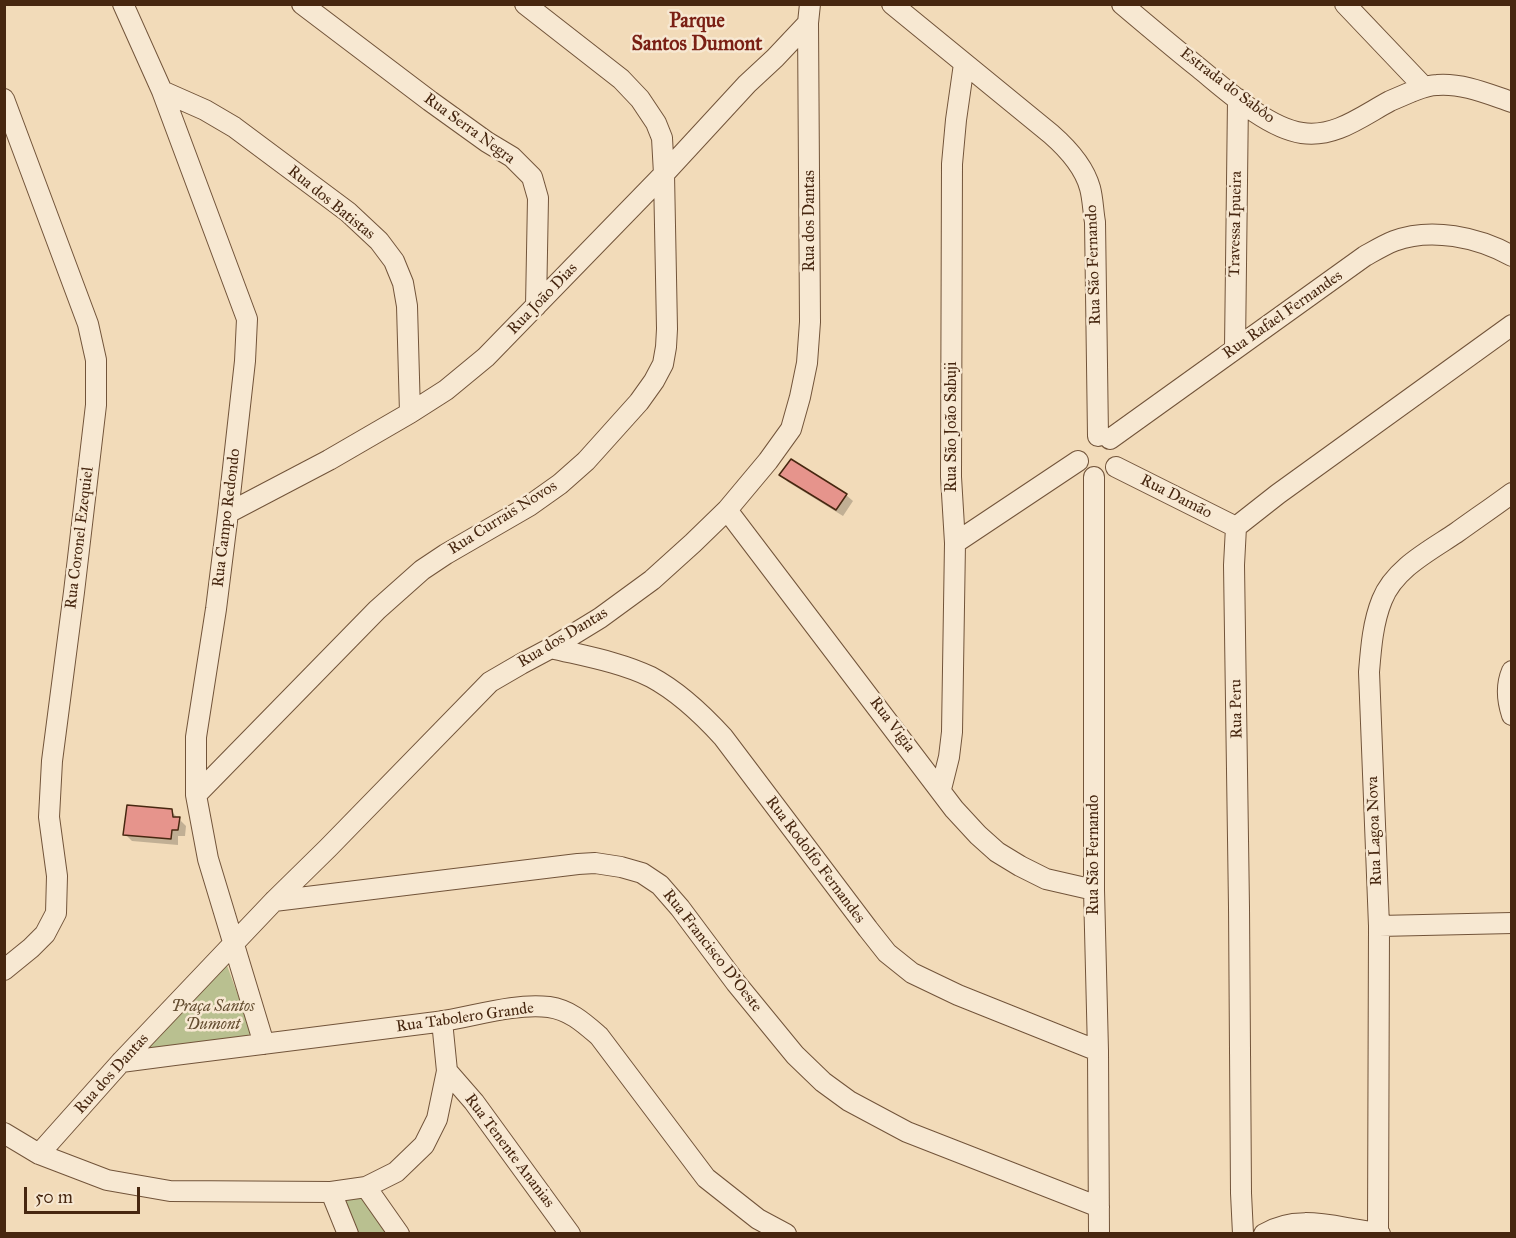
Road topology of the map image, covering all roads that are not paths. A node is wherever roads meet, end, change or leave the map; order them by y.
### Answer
1 (123, 4) edge
2 (302, 4) edge
3 (525, 4) edge
4 (892, 4) edge
5 (1122, 4) edge
6 (1345, 4) edge
7 (809, 14) edge
8 (964, 64) junction
9 (1424, 87) junction
10 (162, 91) junction
11 (4, 99) edge
12 (1238, 99) junction
13 (1512, 102) edge
14 (664, 174) junction
15 (1512, 256) edge
16 (536, 306) junction
17 (1512, 325) edge
18 (1235, 348) junction
19 (410, 413) junction
20 (1104, 437) junction
21 (1078, 461) junction
22 (1116, 467) junction
23 (1094, 477) junction
24 (1512, 493) edge
25 (727, 510) junction
26 (228, 513) junction
27 (1236, 527) junction
28 (955, 543) junction
29 (551, 648) junction
30 (1512, 671) edge
31 (1512, 715) edge
32 (941, 789) junction
33 (196, 795) junction
34 (1094, 890) junction
35 (274, 901) junction
36 (1512, 923) edge
37 (1379, 926) junction
38 (233, 945) junction
39 (4, 970) edge
40 (442, 1022) junction
41 (264, 1044) junction
42 (1098, 1051) junction
43 (121, 1062) junction
44 (447, 1071) junction
45 (474, 1102) junction
46 (437, 1119) junction
47 (4, 1133) edge
48 (39, 1154) junction
49 (366, 1187) junction
50 (331, 1192) junction
51 (1099, 1207) junction
52 (348, 1233) edge
53 (399, 1233) edge
54 (570, 1233) edge
55 (786, 1233) edge
56 (1099, 1233) edge
57 (1243, 1233) edge
58 (1264, 1233) edge
59 (1379, 1233) edge

1 - 10 street, Rua Campo Redondo
2 - 16 street, Rua Serra Negra
3 - 14 street, Rua Currais Novos
4 - 8 street, Rua São Fernando
5 - 12 street, Estrada do Sabôo
6 - 9 street
7 - 14 street, Rua João Dias
7 - 25 street, Rua dos Dantas
8 - 20 street, Rua São Fernando
8 - 28 street, Rua São João Sabuji
9 - 12 street, Estrada do Sabôo
9 - 13 street, Estrada do Sabôo
10 - 19 street, Rua dos Batistas
10 - 26 street, Rua Campo Redondo
11 - 39 street, Rua Coronel Ezequiel
12 - 18 street, Travessa Ipueira
14 - 16 street, Rua João Dias
14 - 33 street, Rua Currais Novos
15 - 18 street, Rua Rafael Fernandes
16 - 19 street, Rua João Dias
17 - 27 street
18 - 20 street, Rua Rafael Fernandes
19 - 26 street, Rua João Dias
20 - 21 street
20 - 22 street
21 - 23 street
21 - 28 street
22 - 23 street
22 - 27 street, Rua Damão
23 - 34 street, Rua São Fernando
24 - 37 street, Rua Lagoa Nova
25 - 29 street, Rua dos Dantas
25 - 32 street, Rua Vigia
26 - 33 street, Rua Campo Redondo
27 - 57 street, Rua Peru
28 - 32 street, Rua São João Sabuji
29 - 35 street, Rua dos Dantas
29 - 42 street, Rua Rodolfo Fernandes
30 - 31 street
32 - 34 street, Rua Vigia
33 - 38 street, Rua Campo Redondo
34 - 42 street, Rua São Fernando
35 - 38 street, Rua dos Dantas
35 - 51 street, Rua Francisco D'Oeste
36 - 37 street
37 - 59 street, Rua Lagoa Nova
38 - 41 street, Rua Campo Redondo
38 - 43 street, Rua dos Dantas
40 - 41 street, Rua Tabolero Grande
40 - 44 street
40 - 55 street, Rua Tabolero Grande
41 - 43 street, Rua Tabolero Grande
42 - 51 street, Rua São Fernando
43 - 48 street, Rua dos Dantas
44 - 45 street, Rua Tenente Ananias
44 - 46 street
45 - 46 street
45 - 54 street, Rua Tenente Ananias
46 - 49 street
47 - 48 street
48 - 50 street
49 - 50 street
49 - 53 street
50 - 52 street
51 - 56 street, Rua São Fernando
58 - 59 street

